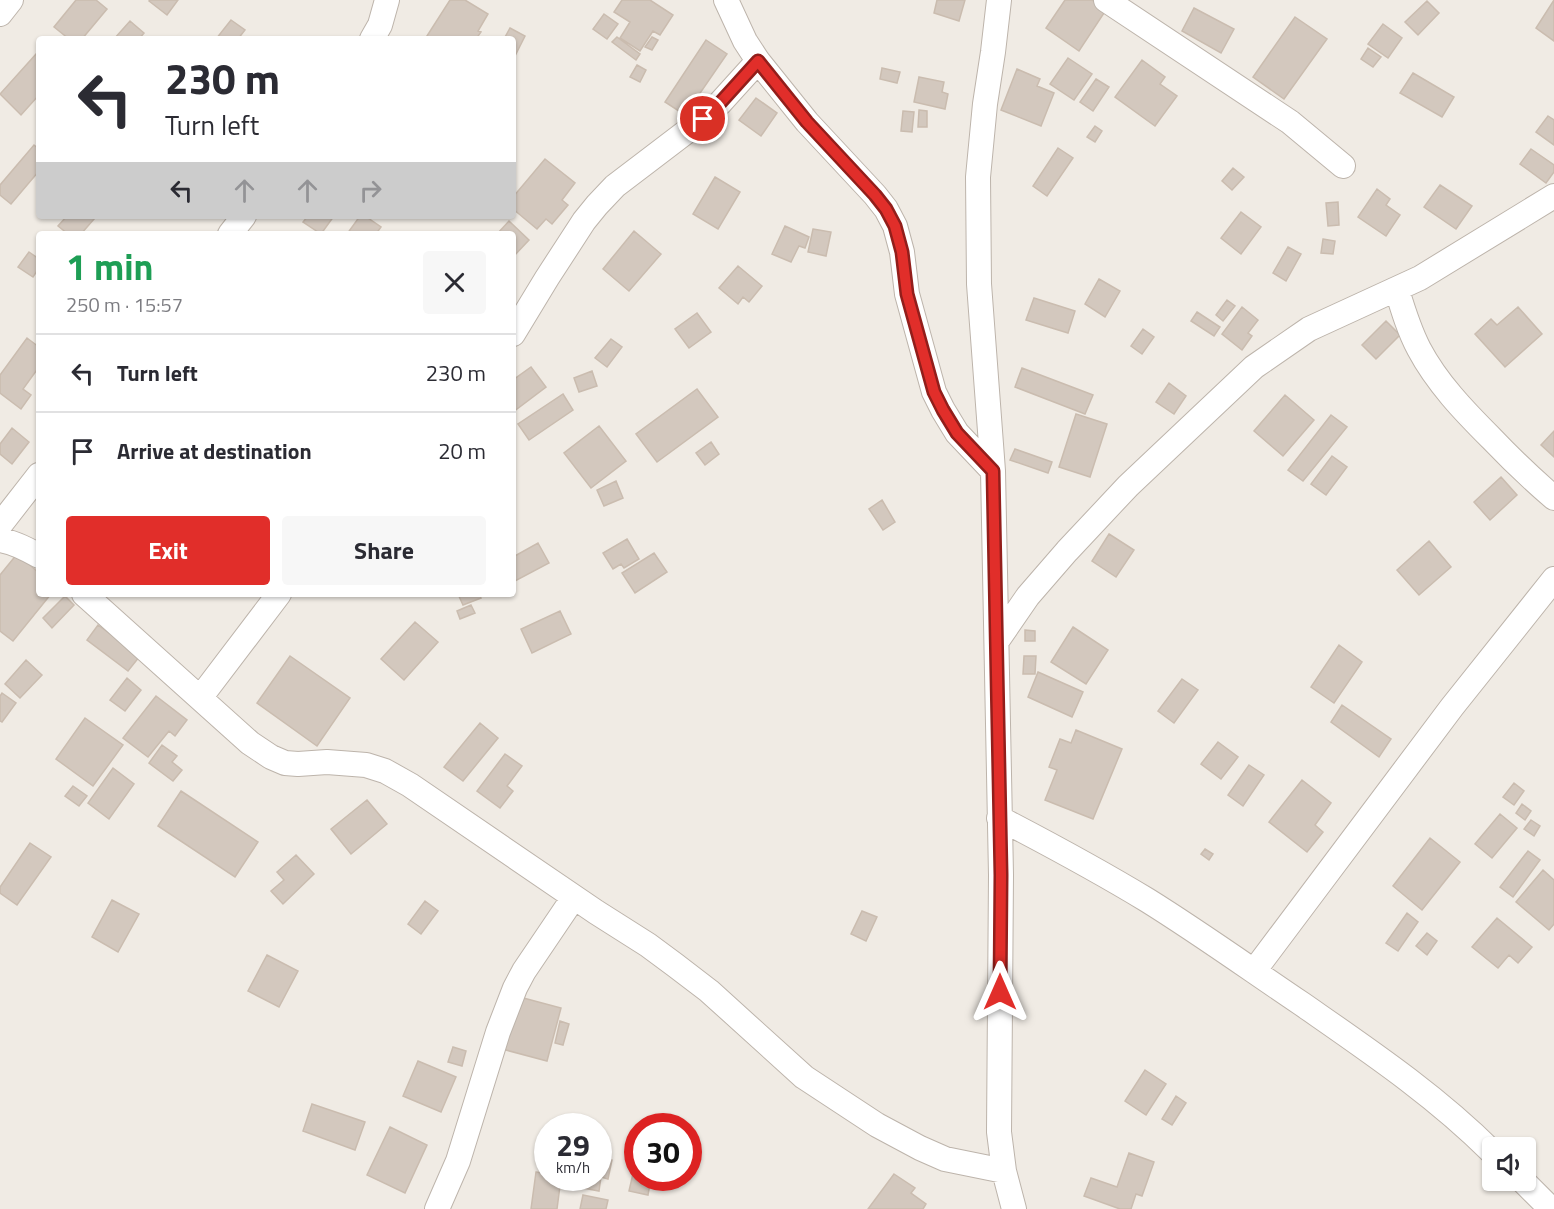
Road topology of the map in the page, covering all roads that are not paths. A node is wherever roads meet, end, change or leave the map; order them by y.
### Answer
1 (11, 0) edge
2 (387, 0) edge
3 (726, 0) edge
4 (999, 0) edge
5 (1106, 0) edge
6 (0, 14) edge
7 (374, 36) edge
8 (758, 61) junction
9 (1343, 166) dead end
10 (1554, 196) edge
11 (242, 219) edge
12 (232, 231) edge
13 (1396, 290) junction
14 (516, 329) edge
15 (993, 471) junction
16 (36, 480) edge
17 (1554, 498) edge
18 (0, 525) edge
19 (0, 540) edge
20 (36, 554) edge
21 (1554, 579) edge
22 (87, 597) edge
23 (277, 597) edge
24 (996, 641) junction
25 (200, 698) junction
26 (999, 818) junction
27 (574, 897) junction
28 (1254, 971) junction
29 (1482, 1143) edge
30 (1004, 1171) junction
31 (1533, 1191) edge
32 (437, 1209) edge
33 (1014, 1209) edge
34 (1551, 1209) edge

1 - 6 street
2 - 7 street
3 - 8 street
4 - 15 street
5 - 9 street
8 - 14 street
8 - 15 street
10 - 13 street
11 - 12 street
13 - 17 street
13 - 24 street
15 - 24 street
16 - 18 street
19 - 20 street
21 - 28 street
22 - 25 street
23 - 25 street
24 - 26 street
25 - 27 street
26 - 28 street
26 - 30 street
27 - 30 street
27 - 32 street
28 - 29 street
30 - 33 street
31 - 34 street

